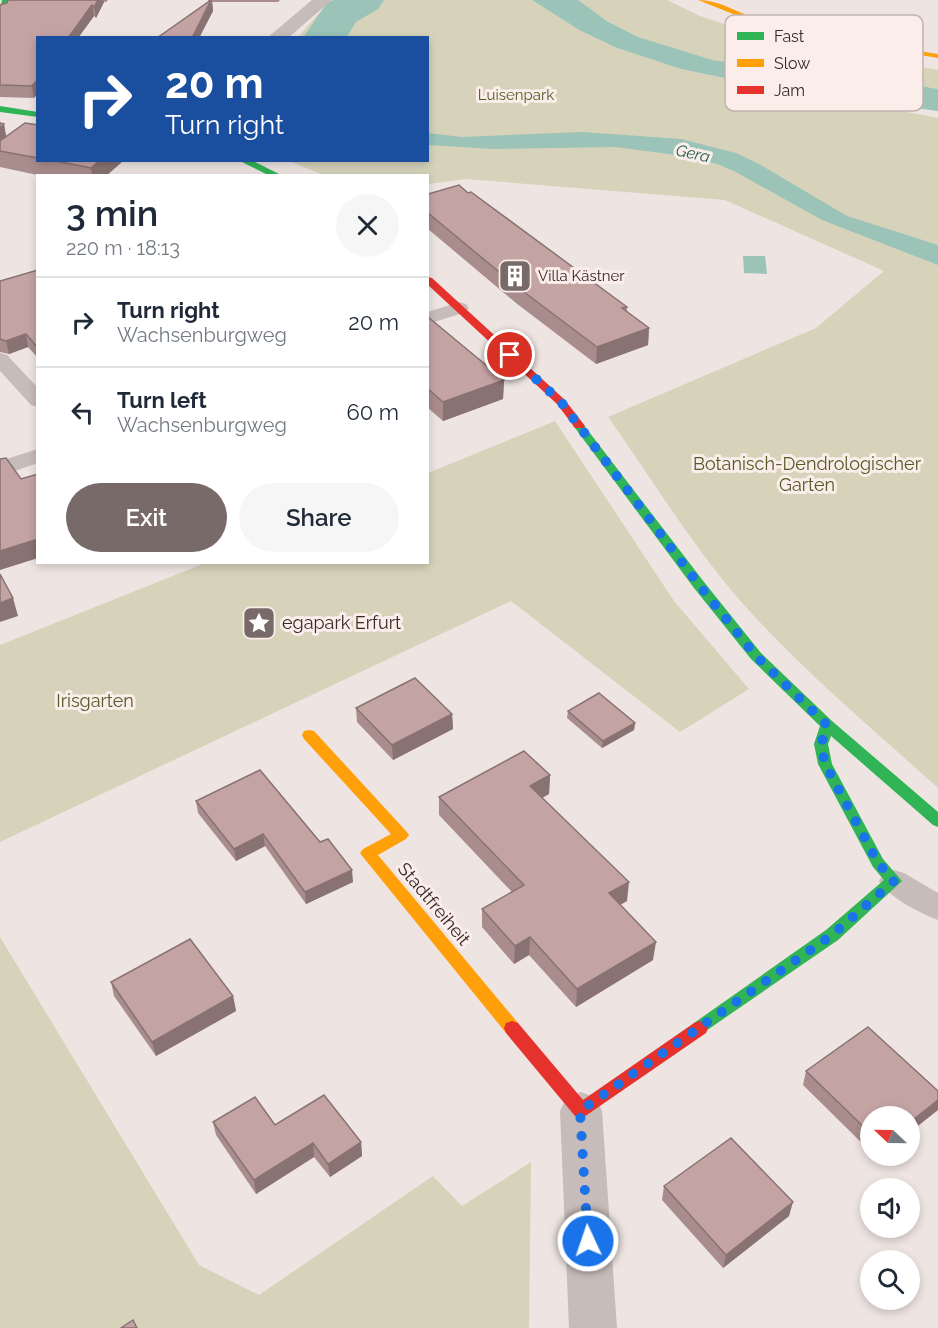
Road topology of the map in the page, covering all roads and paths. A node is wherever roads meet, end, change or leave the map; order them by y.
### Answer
1 (6, 0) edge
2 (323, 0) edge
3 (702, 0) edge
4 (0, 9) edge
5 (740, 15) edge
6 (278, 36) edge
7 (923, 54) edge
8 (938, 56) edge
9 (0, 109) edge
10 (36, 115) edge
11 (247, 162) edge
12 (274, 174) edge
13 (429, 281) edge
14 (459, 308) junction
15 (429, 318) edge
16 (0, 359) edge
17 (36, 399) edge
18 (36, 456) edge
19 (0, 469) edge
20 (827, 725) junction
21 (309, 735) dead end
22 (938, 821) edge
23 (894, 881) junction
24 (938, 908) edge
25 (580, 1111) junction
26 (593, 1328) edge

1 - 4 street
2 - 6 street
3 - 5 street
7 - 8 street
9 - 10 street
11 - 12 street
13 - 14 street
14 - 15 lane
14 - 20 street
16 - 17 lane
18 - 19 lane
20 - 22 street
20 - 23 street
21 - 25 street, Stadtfreiheit
23 - 24 lane
23 - 25 street
25 - 26 street

